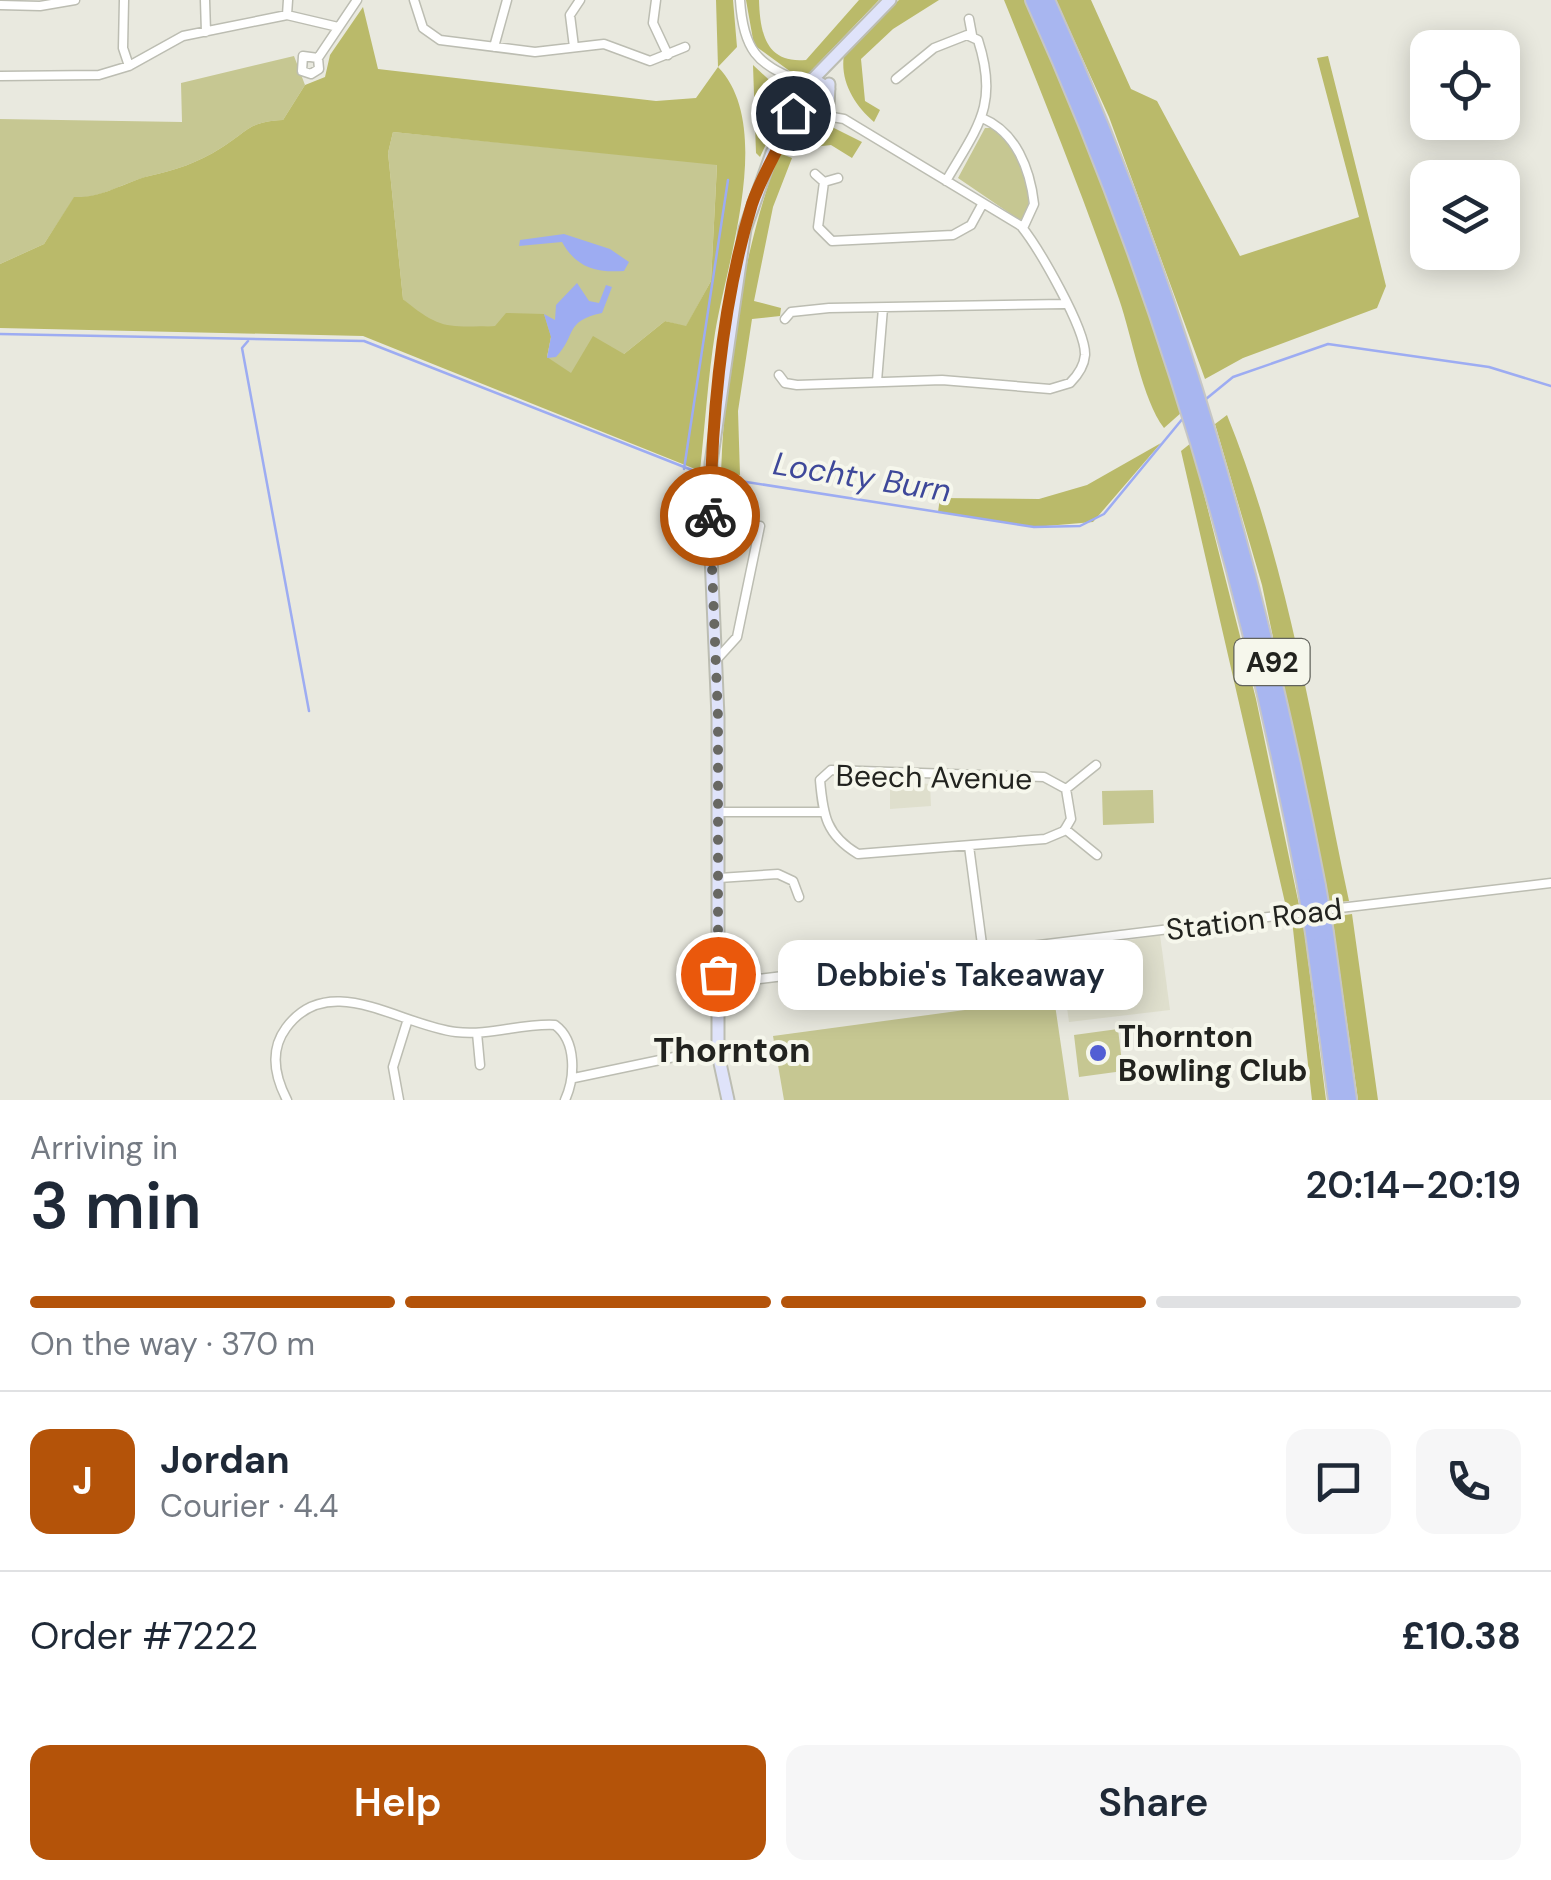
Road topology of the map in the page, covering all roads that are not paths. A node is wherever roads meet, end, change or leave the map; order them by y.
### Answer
1 (76, 0) edge
2 (124, 0) edge
3 (205, 0) edge
4 (288, 0) edge
5 (358, 0) edge
6 (414, 0) edge
7 (507, 0) edge
8 (580, 0) edge
9 (656, 0) edge
10 (740, 0) edge
11 (890, 0) edge
12 (1033, 0) edge
13 (1047, 0) edge
14 (0, 5) edge
15 (287, 16) junction
16 (969, 18) dead end
17 (338, 28) junction
18 (206, 32) junction
19 (972, 35) junction
20 (494, 47) junction
21 (574, 47) junction
22 (685, 47) dead end
23 (668, 55) junction
24 (318, 58) dead end
25 (828, 64) junction
26 (129, 66) junction
27 (907, 70) junction
28 (778, 72) junction
29 (0, 76) edge
30 (915, 79) dead end
31 (896, 80) dead end
32 (808, 81) junction
33 (830, 95) junction
34 (795, 99) junction
35 (818, 116) junction
36 (982, 118) junction
37 (844, 120) junction
38 (788, 127) junction
39 (815, 174) dead end
40 (838, 178) dead end
41 (946, 181) junction
42 (824, 182) junction
43 (984, 203) junction
44 (1023, 228) junction
45 (1065, 304) junction
46 (883, 308) junction
47 (787, 312) dead end
48 (1184, 371) junction
49 (877, 381) junction
50 (778, 392) dead end
51 (760, 526) dead end
52 (717, 659) junction
53 (1096, 765) dead end
54 (1066, 788) junction
55 (718, 812) junction
56 (823, 812) junction
57 (1065, 829) junction
58 (969, 846) junction
59 (1097, 854) dead end
60 (719, 878) junction
61 (1551, 883) edge
62 (800, 897) dead end
63 (1319, 933) junction
64 (983, 952) junction
65 (880, 964) junction
66 (718, 984) junction
67 (886, 999) dead end
68 (408, 1019) junction
69 (477, 1034) junction
70 (718, 1054) junction
71 (480, 1064) dead end
72 (574, 1078) junction
73 (286, 1100) edge
74 (399, 1100) edge
75 (565, 1100) edge
76 (728, 1100) edge
77 (1336, 1100) edge
78 (1349, 1100) edge

1 - 14 street
2 - 26 street
3 - 18 street
4 - 15 street
5 - 17 street
6 - 20 street
7 - 20 street
8 - 21 street
9 - 23 street
10 - 28 street
11 - 25 main road
12 - 48 highway, A92
13 - 48 highway, A92
15 - 17 street
15 - 18 street
16 - 19 street
17 - 24 street
18 - 26 street
19 - 27 street
19 - 36 street
20 - 21 street
21 - 23 street
22 - 23 street
25 - 32 main road
25 - 33 main road
26 - 29 street
27 - 30 street
27 - 31 street
28 - 32 street
28 - 34 street
32 - 33 main road
32 - 34 main road
33 - 35 main road
33 - 37 street
34 - 35 main road
34 - 38 main road
35 - 37 street
35 - 38 main road
36 - 41 street
36 - 44 street
37 - 41 street
38 - 52 main road
39 - 42 street
40 - 42 street
41 - 43 street
42 - 43 street
43 - 44 street
44 - 45 street
45 - 46 street
45 - 49 street
46 - 47 street
46 - 49 street
48 - 63 highway, A92, bridge
49 - 50 street
51 - 52 street
52 - 55 main road
53 - 54 street
54 - 56 street, Beech Avenue
54 - 57 street, Beech Avenue
55 - 56 street
55 - 60 main road
56 - 58 street
57 - 58 street
57 - 59 street
58 - 64 street
60 - 62 street
60 - 66 main road
61 - 64 street, Station Road
63 - 77 highway, A92
63 - 78 highway, A92
64 - 65 street, Station Road
65 - 66 street, Station Road
65 - 67 street
66 - 70 main road
68 - 69 street
68 - 73 street
68 - 74 street
69 - 71 street
69 - 72 street
70 - 72 street
70 - 76 main road
72 - 75 street

